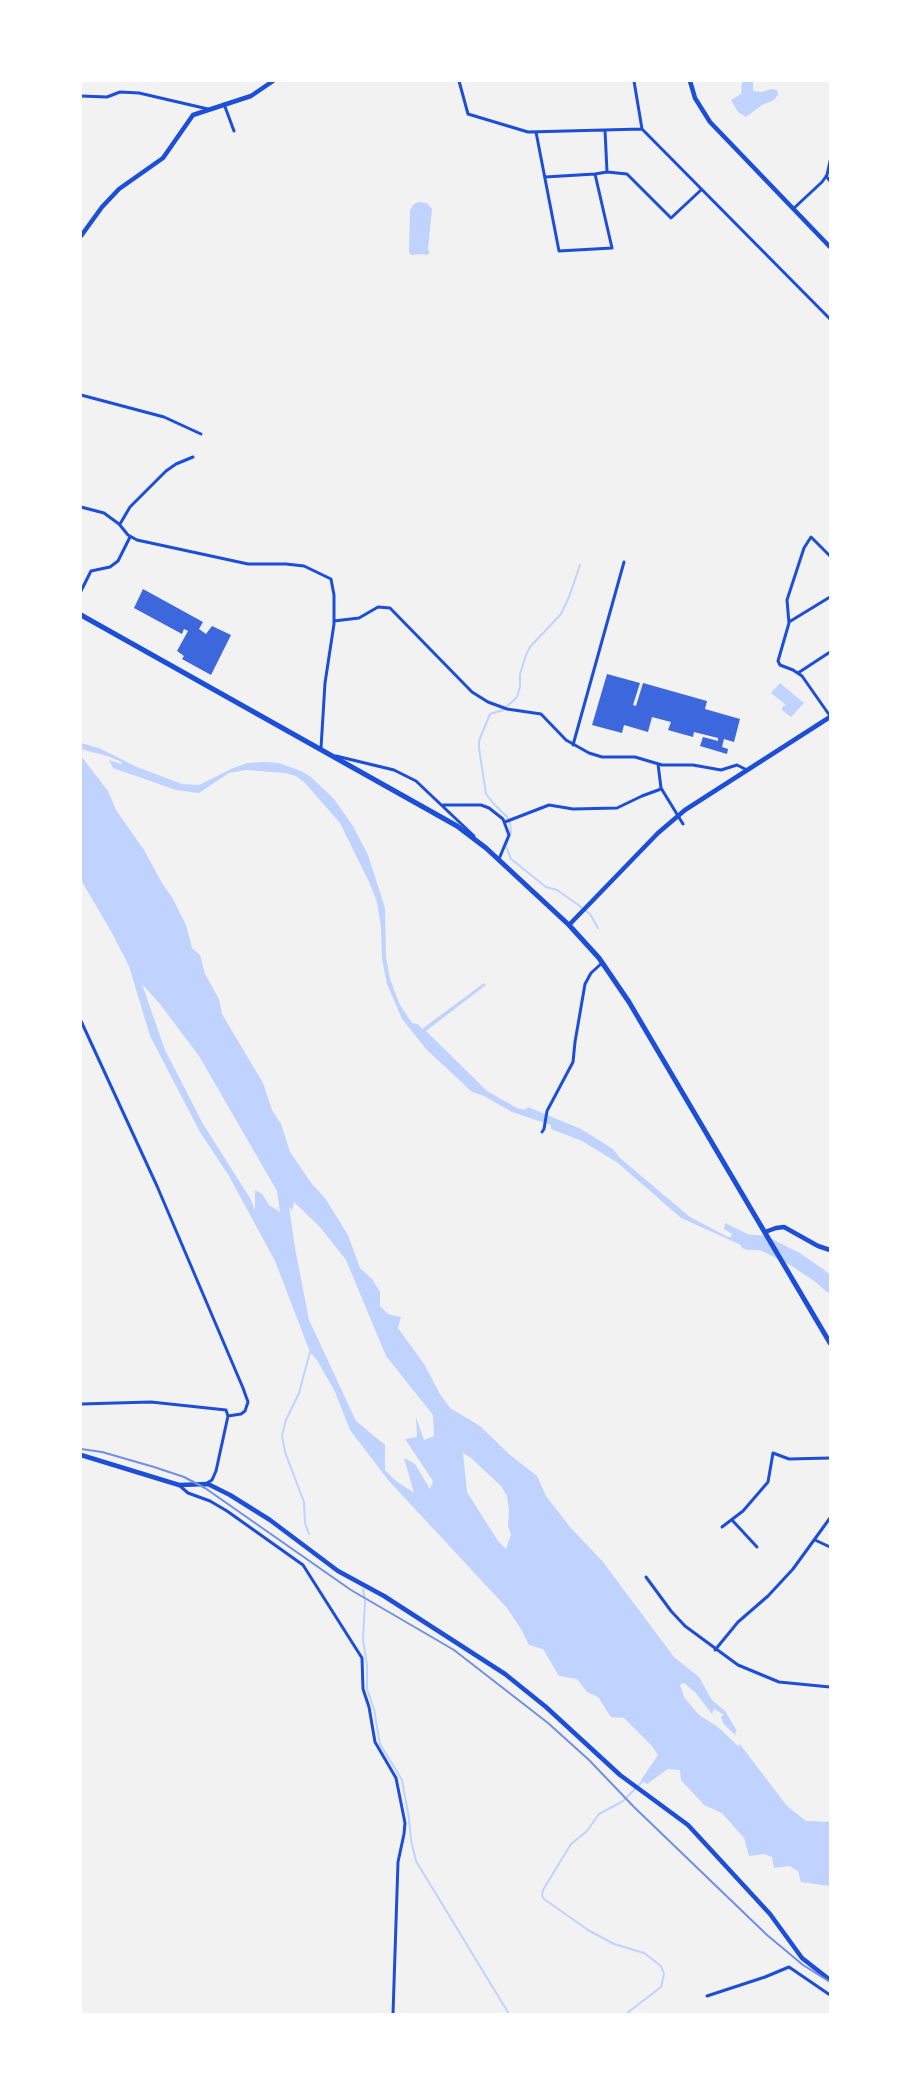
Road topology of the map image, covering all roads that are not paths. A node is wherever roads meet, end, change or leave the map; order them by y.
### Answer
1 (273, 81) edge
2 (459, 81) edge
3 (634, 81) edge
4 (690, 81) edge
5 (81, 96) edge
6 (224, 104) junction
7 (208, 109) junction
8 (642, 129) junction
9 (234, 130) dead end
10 (605, 130) junction
11 (536, 132) junction
12 (830, 161) edge
13 (607, 172) junction
14 (595, 174) junction
15 (826, 176) junction
16 (544, 177) junction
17 (830, 181) edge
18 (701, 190) junction
19 (794, 209) junction
20 (81, 236) edge
21 (830, 247) edge
22 (830, 320) edge
23 (81, 395) edge
24 (201, 434) dead end
25 (193, 457) dead end
26 (81, 507) edge
27 (120, 524) junction
28 (130, 537) junction
29 (830, 556) edge
30 (624, 562) dead end
31 (81, 591) edge
32 (830, 597) edge
33 (81, 615) edge
34 (334, 621) junction
35 (789, 622) junction
36 (830, 652) edge
37 (798, 673) junction
38 (830, 717) edge
39 (573, 745) junction
40 (321, 748) junction
41 (332, 755) junction
42 (658, 764) junction
43 (747, 770) junction
44 (662, 789) junction
45 (443, 805) junction
46 (505, 822) junction
47 (682, 824) dead end
48 (486, 848) junction
49 (499, 859) junction
50 (569, 925) junction
51 (602, 963) junction
52 (81, 1021) edge
53 (543, 1131) dead end
54 (765, 1233) junction
55 (830, 1250) edge
56 (830, 1342) edge
57 (81, 1404) edge
58 (228, 1416) junction
59 (81, 1455) edge
60 (830, 1458) edge
61 (205, 1484) junction
62 (178, 1485) junction
63 (830, 1518) edge
64 (732, 1520) junction
65 (722, 1527) dead end
66 (815, 1540) junction
67 (757, 1547) dead end
68 (830, 1547) edge
69 (646, 1577) dead end
70 (715, 1650) junction
71 (830, 1687) edge
72 (830, 1980) edge
73 (830, 1995) edge
74 (707, 1996) dead end
75 (393, 2014) edge

1 - 6 main road
2 - 11 street
3 - 8 street
4 - 19 main road
5 - 7 street
6 - 7 main road
6 - 9 street
7 - 20 main road
8 - 10 street
8 - 18 street
10 - 11 street
10 - 13 street
11 - 16 street
12 - 15 street
13 - 14 street
13 - 18 street
14 - 16 street
14 - 16 street
15 - 17 street
15 - 19 street
18 - 22 street
19 - 21 main road
23 - 24 street
25 - 27 street
26 - 27 street
27 - 28 street
28 - 31 street
28 - 34 street
29 - 35 street
30 - 39 street
32 - 35 street
33 - 40 highway
34 - 39 street
34 - 40 street
35 - 37 street
36 - 37 street
37 - 38 street
38 - 43 main road
39 - 42 street
40 - 41 highway
41 - 45 street
41 - 48 highway
42 - 43 street
42 - 44 street
43 - 50 main road
44 - 46 street
44 - 47 street
45 - 46 street
45 - 48 street
46 - 49 street
48 - 49 highway
49 - 50 highway
50 - 51 highway
51 - 53 street
51 - 54 highway
52 - 58 street
54 - 55 main road
54 - 56 highway
57 - 58 street
58 - 61 street
59 - 62 main road
60 - 64 street
61 - 62 main road
61 - 72 main road
62 - 75 street
63 - 66 street
64 - 65 street
64 - 67 street
66 - 68 street
66 - 70 street
69 - 70 street
70 - 71 street
73 - 74 street

